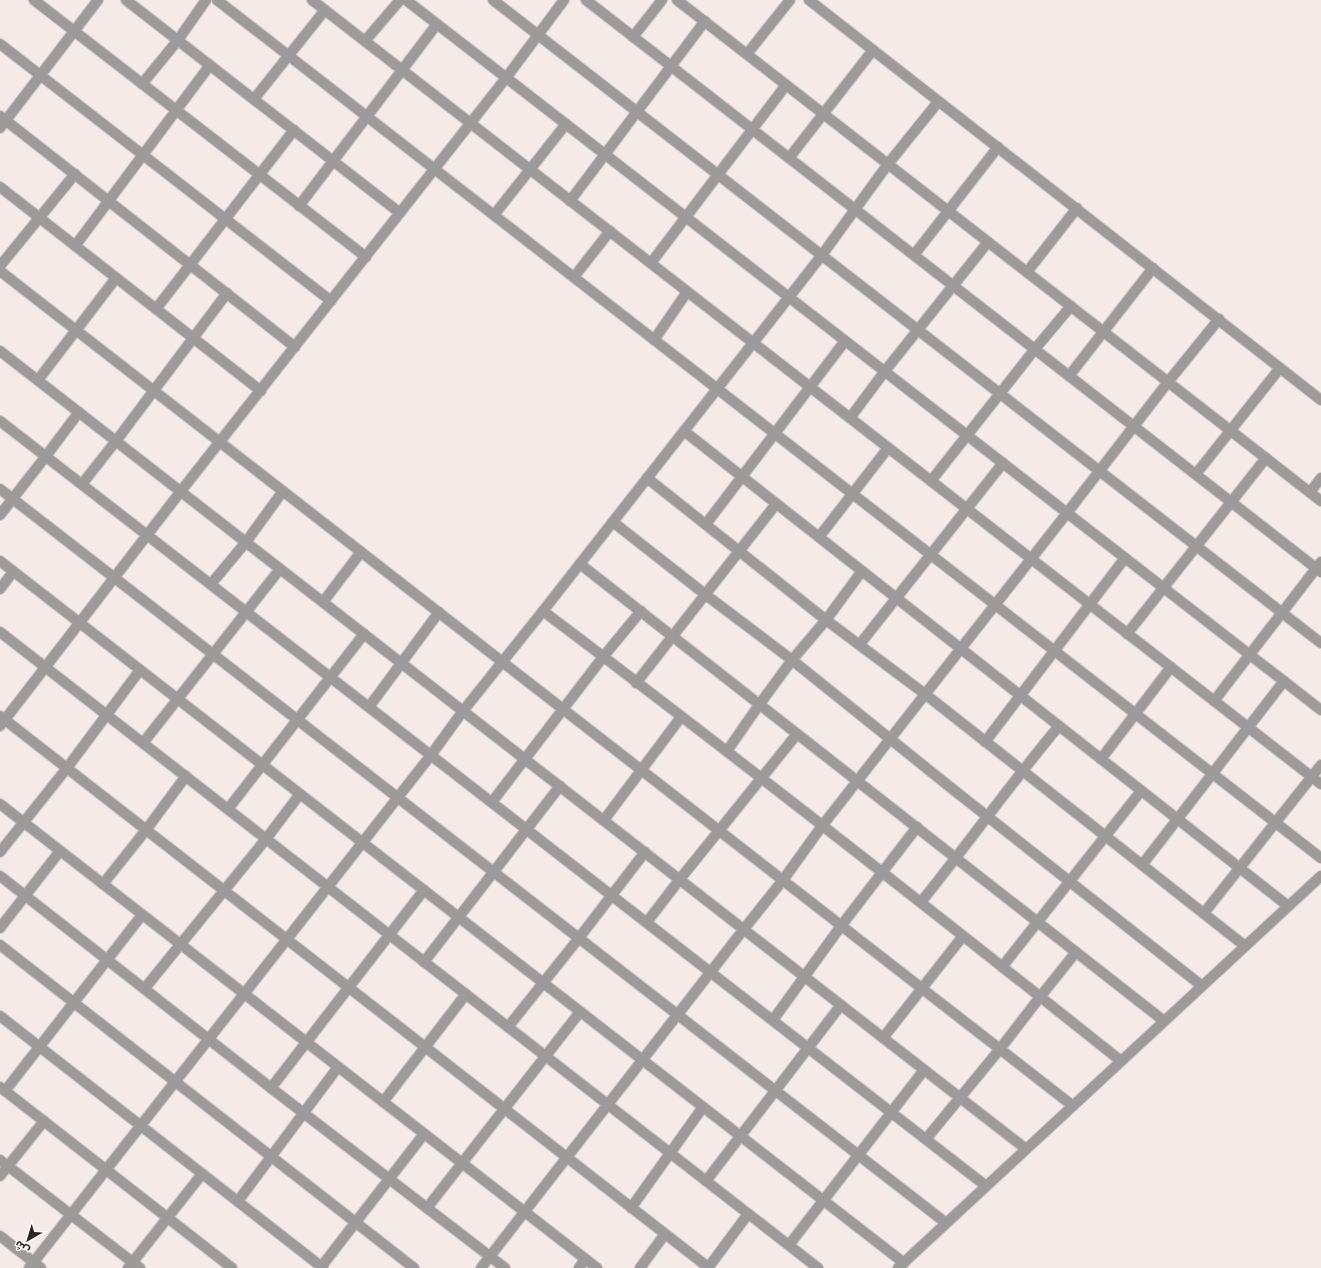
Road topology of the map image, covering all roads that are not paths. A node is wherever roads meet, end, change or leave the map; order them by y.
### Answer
1 (34, 0) edge
2 (98, 0) edge
3 (126, 0) edge
4 (206, 0) edge
5 (217, 0) edge
6 (312, 0) edge
7 (400, 0) edge
8 (406, 0) edge
9 (493, 0) edge
10 (564, 0) edge
11 (586, 0) edge
12 (662, 0) edge
13 (677, 0) edge
14 (790, 0) edge
15 (809, 0) edge
16 (325, 10) junction
17 (705, 21) junction
18 (437, 24) junction
19 (74, 31) junction
20 (538, 35) junction
21 (634, 37) junction
22 (178, 40) junction
23 (365, 41) junction
24 (0, 44) edge
25 (874, 50) junction
26 (746, 54) junction
27 (289, 56) junction
28 (210, 65) junction
29 (671, 66) junction
30 (402, 70) junction
31 (40, 75) junction
32 (506, 78) junction
33 (142, 84) junction
34 (786, 85) junction
35 (254, 100) junction
36 (938, 102) junction
37 (176, 110) junction
38 (637, 112) junction
39 (824, 114) junction
40 (367, 117) junction
41 (2, 121) edge
42 (470, 123) junction
43 (566, 124) junction
44 (752, 129) junction
45 (294, 130) junction
46 (998, 147) junction
47 (605, 154) junction
48 (143, 155) junction
49 (789, 158) junction
50 (333, 161) junction
51 (888, 164) junction
52 (434, 169) junction
53 (530, 169) junction
54 (75, 174) junction
55 (718, 174) junction
56 (260, 175) junction
57 (0, 187) edge
58 (110, 201) junction
59 (570, 201) junction
60 (299, 206) junction
61 (1077, 208) junction
62 (854, 209) junction
63 (948, 211) junction
64 (400, 213) junction
65 (494, 215) junction
66 (39, 217) junction
67 (686, 217) junction
68 (226, 219) junction
69 (610, 231) junction
70 (988, 242) junction
71 (75, 246) junction
72 (822, 255) junction
73 (914, 255) junction
74 (366, 257) junction
75 (651, 263) junction
76 (190, 264) junction
77 (0, 266) edge
78 (1153, 268) junction
79 (0, 271) edge
80 (1027, 272) junction
81 (574, 277) junction
82 (116, 278) junction
83 (953, 286) junction
84 (687, 292) junction
85 (227, 293) junction
86 (789, 297) junction
87 (331, 301) junction
88 (1071, 306) junction
89 (156, 308) junction
90 (1219, 319) junction
91 (918, 330) junction
92 (77, 331) junction
93 (1104, 332) junction
94 (193, 338) junction
95 (654, 340) junction
96 (845, 341) junction
97 (753, 343) junction
98 (295, 347) junction
99 (1035, 349) junction
100 (0, 351) edge
101 (1280, 368) junction
102 (884, 371) junction
103 (1069, 376) junction
104 (38, 380) junction
105 (1168, 382) junction
106 (810, 387) junction
107 (717, 389) junction
108 (153, 390) junction
109 (261, 391) junction
110 (1001, 394) junction
111 (1321, 400) edge
112 (78, 412) junction
113 (850, 418) junction
114 (0, 421) edge
115 (1134, 426) junction
116 (1230, 430) junction
117 (684, 431) junction
118 (775, 434) junction
119 (968, 436) junction
120 (116, 441) junction
121 (220, 442) junction
122 (888, 448) junction
123 (46, 456) junction
124 (1266, 458) junction
125 (1003, 463) junction
126 (1100, 471) junction
127 (1196, 474) junction
128 (742, 477) junction
129 (647, 478) junction
130 (1321, 478) edge
131 (931, 481) junction
132 (82, 484) junction
133 (0, 489) edge
134 (181, 491) junction
135 (283, 491) junction
136 (1310, 492) junction
137 (852, 494) junction
138 (12, 499) junction
139 (1321, 501) edge
140 (1231, 502) junction
141 (776, 504) junction
142 (967, 509) junction
143 (1067, 513) junction
144 (0, 515) edge
145 (613, 522) junction
146 (706, 524) junction
147 (148, 535) junction
148 (819, 537) junction
149 (246, 542) junction
150 (1196, 546) junction
151 (740, 550) junction
152 (361, 552) junction
153 (931, 555) junction
154 (1125, 558) junction
155 (1031, 559) junction
156 (0, 561) edge
157 (580, 564) junction
158 (1320, 567) edge
159 (280, 569) junction
160 (862, 571) junction
161 (13, 572) junction
162 (114, 578) junction
163 (211, 584) junction
164 (1163, 588) junction
165 (0, 589) edge
166 (706, 595) junction
167 (896, 598) junction
168 (323, 602) junction
169 (1089, 604) junction
170 (995, 605) junction
171 (246, 611) junction
172 (544, 611) junction
173 (641, 611) junction
174 (438, 612) junction
175 (1282, 612) junction
176 (826, 620) junction
177 (80, 623) junction
178 (0, 632) edge
179 (364, 634) junction
180 (1127, 634) junction
181 (673, 637) junction
182 (1321, 643) edge
183 (860, 644) junction
184 (960, 649) junction
185 (1054, 651) junction
186 (213, 654) junction
187 (1250, 654) junction
188 (604, 657) junction
189 (792, 660) junction
190 (503, 662) junction
191 (402, 663) junction
192 (45, 667) junction
193 (1170, 667) junction
194 (140, 670) junction
195 (330, 676) junction
196 (1284, 681) junction
197 (636, 683) junction
198 (925, 694) junction
199 (1020, 696) junction
200 (178, 699) junction
201 (1214, 701) junction
202 (759, 705) junction
203 (369, 707) junction
204 (564, 710) junction
205 (1321, 710) edge
206 (463, 711) junction
207 (1136, 714) junction
208 (107, 715) junction
209 (681, 717) junction
210 (297, 720) junction
211 (2, 721) edge
212 (1059, 726) junction
213 (1248, 728) junction
214 (797, 734) junction
215 (891, 739) junction
216 (985, 742) junction
217 (143, 744) junction
218 (727, 751) junction
219 (431, 755) junction
220 (525, 759) junction
221 (1101, 759) junction
222 (262, 765) junction
223 (1321, 765) edge
224 (67, 768) junction
225 (641, 769) junction
226 (1022, 771) junction
227 (1212, 774) junction
228 (186, 776) junction
229 (1312, 777) junction
230 (761, 778) junction
231 (857, 782) junction
232 (1321, 784) edge
233 (560, 786) junction
234 (1141, 791) junction
235 (300, 794) junction
236 (397, 798) junction
237 (492, 802) junction
238 (0, 804) edge
239 (228, 809) junction
240 (987, 816) junction
241 (1177, 819) junction
242 (604, 820) junction
243 (23, 823) junction
244 (1275, 823) junction
245 (822, 826) junction
246 (917, 827) junction
247 (527, 829) junction
248 (146, 830) junction
249 (719, 830) junction
250 (1105, 836) junction
251 (266, 839) junction
252 (362, 842) junction
253 (60, 851) junction
254 (0, 852) edge
255 (645, 852) junction
256 (956, 858) junction
257 (1321, 858) edge
258 (1142, 864) junction
259 (1240, 868) junction
260 (494, 872) junction
261 (883, 872) junction
262 (0, 876) edge
263 (1321, 876) edge
264 (680, 879) junction
265 (783, 880) junction
266 (1070, 881) junction
267 (103, 884) junction
268 (328, 887) junction
269 (424, 890) junction
270 (224, 891) junction
271 (25, 895) junction
272 (612, 895) junction
273 (921, 902) junction
274 (1288, 906) junction
275 (1204, 914) junction
276 (142, 915) junction
277 (459, 918) junction
278 (647, 922) junction
279 (1038, 922) junction
280 (841, 926) junction
281 (0, 928) edge
282 (744, 929) junction
283 (390, 935) junction
284 (963, 936) junction
285 (579, 938) junction
286 (287, 939) junction
287 (180, 944) junction
288 (0, 945) edge
289 (1245, 946) junction
290 (1076, 952) junction
291 (107, 959) junction
292 (424, 962) junction
293 (1002, 967) junction
294 (711, 972) junction
295 (805, 977) junction
296 (544, 984) junction
297 (1202, 986) junction
298 (145, 988) junction
299 (349, 988) junction
300 (922, 989) junction
301 (244, 994) junction
302 (466, 994) junction
303 (1040, 997) junction
304 (73, 1002) junction
305 (841, 1005) junction
306 (580, 1012) junction
307 (678, 1015) junction
308 (0, 1016) edge
309 (773, 1020) junction
310 (1164, 1021) junction
311 (508, 1027) junction
312 (209, 1038) junction
313 (883, 1038) junction
314 (306, 1042) junction
315 (39, 1046) junction
316 (426, 1047) junction
317 (808, 1048) junction
318 (1000, 1049) junction
319 (546, 1056) junction
320 (642, 1060) junction
321 (1121, 1061) junction
322 (338, 1067) junction
323 (924, 1070) junction
324 (175, 1081) junction
325 (271, 1088) junction
326 (2, 1089) edge
327 (775, 1091) junction
328 (960, 1098) junction
329 (383, 1102) junction
330 (608, 1104) junction
331 (1073, 1106) junction
332 (703, 1107) junction
333 (506, 1110) junction
334 (892, 1112) junction
335 (305, 1113) junction
336 (44, 1121) junction
337 (140, 1126) junction
338 (424, 1134) junction
339 (740, 1136) junction
340 (926, 1139) junction
341 (1026, 1149) junction
342 (670, 1153) junction
343 (858, 1155) junction
344 (272, 1157) junction
345 (567, 1158) junction
346 (4, 1163) edge
347 (462, 1164) junction
348 (106, 1170) junction
349 (202, 1174) junction
350 (0, 1176) edge
351 (389, 1179) junction
352 (706, 1181) junction
353 (986, 1186) junction
354 (823, 1200) junction
355 (238, 1201) junction
356 (427, 1208) junction
357 (631, 1208) junction
358 (524, 1212) junction
359 (748, 1214) junction
360 (71, 1215) junction
361 (168, 1218) junction
362 (356, 1222) junction
363 (946, 1224) junction
364 (665, 1234) junction
365 (0, 1236) edge
366 (789, 1245) junction
367 (490, 1256) junction
368 (586, 1259) junction
369 (901, 1265) edge
370 (34, 1266) edge
371 (133, 1266) edge
372 (322, 1267) edge
373 (232, 1268) edge
374 (414, 1268) edge
375 (482, 1268) edge
376 (505, 1268) edge
377 (579, 1268) edge
378 (597, 1268) edge
379 (640, 1268) edge
380 (708, 1268) edge
381 (818, 1268) edge

1 - 19 street
2 - 19 street
3 - 22 street
4 - 22 street
5 - 27 street
6 - 16 street
7 - 23 street
8 - 18 street
9 - 20 street
10 - 20 street
11 - 21 street
12 - 21 street
13 - 17 street
14 - 26 street
15 - 25 street
16 - 23 street
16 - 27 street
17 - 26 street
17 - 29 street
18 - 30 street
18 - 32 street
19 - 31 street
19 - 33 street
20 - 32 street
20 - 38 street
21 - 29 street
22 - 28 street
22 - 33 street
23 - 30 street
24 - 31 street
25 - 36 street
25 - 39 street
26 - 34 street
27 - 35 street
27 - 40 street
28 - 35 street
28 - 37 street
29 - 38 street
29 - 44 street
30 - 40 street
30 - 42 street
31 - 41 street
31 - 48 street
32 - 42 street
32 - 43 street
33 - 37 street
34 - 39 street
34 - 44 street
35 - 45 street
36 - 46 street
36 - 51 street
37 - 48 street
37 - 56 street
38 - 47 street
38 - 55 street
39 - 49 street
39 - 51 street
40 - 50 street
40 - 52 street
41 - 54 street
42 - 52 street
42 - 53 street
43 - 47 street
43 - 53 street
44 - 49 street
44 - 55 street
45 - 50 street
45 - 56 street
46 - 61 street
46 - 63 street
47 - 59 street
47 - 67 street
48 - 58 street
48 - 68 street
49 - 62 street
50 - 60 street
50 - 64 street
51 - 62 street
51 - 63 street
52 - 64 street
52 - 65 street
53 - 59 street
53 - 65 street
54 - 58 street
54 - 66 street
55 - 67 street
55 - 72 street
56 - 60 street
56 - 68 street
57 - 66 street
58 - 71 street
58 - 76 street
59 - 69 street
60 - 74 street
61 - 78 street
61 - 80 street
62 - 72 street
62 - 73 street
63 - 70 street
63 - 73 street
64 - 74 street
65 - 81 street
66 - 71 street
66 - 77 street
67 - 75 street
67 - 86 street
68 - 76 street
68 - 87 street
69 - 75 street
69 - 81 street
70 - 80 street
70 - 83 street
71 - 82 street
72 - 86 street
72 - 91 street
73 - 83 street
74 - 87 street
75 - 84 street
76 - 85 street
76 - 89 street
78 - 90 street
78 - 93 street
79 - 92 street
80 - 88 street
81 - 95 street
82 - 89 street
82 - 92 street
83 - 91 street
83 - 99 street
84 - 95 street
84 - 97 street
85 - 94 street
85 - 98 street
86 - 96 street
86 - 97 street
87 - 98 street
88 - 93 street
88 - 99 street
89 - 94 street
90 - 101 street
90 - 105 street
91 - 102 street
91 - 110 street
92 - 104 street
92 - 108 street
93 - 103 street
93 - 105 street
94 - 108 street
94 - 109 street
95 - 107 street
96 - 102 street
96 - 106 street
97 - 106 street
97 - 107 street
98 - 109 street
99 - 103 street
99 - 110 street
100 - 104 street
101 - 111 street
101 - 116 street
102 - 113 street
102 - 119 street
103 - 115 street
104 - 112 street
105 - 115 street
105 - 116 street
106 - 113 street
106 - 118 street
107 - 117 street
107 - 118 street
108 - 120 street
108 - 121 street
109 - 121 street
110 - 119 street
110 - 126 street
112 - 120 street
112 - 123 street
113 - 122 street
114 - 123 street
115 - 126 street
115 - 127 street
116 - 124 street
116 - 127 street
117 - 128 street
117 - 129 street
118 - 128 street
118 - 137 street
119 - 125 street
119 - 131 street
120 - 132 street
120 - 134 street
121 - 134 street
121 - 135 street
122 - 131 street
122 - 137 street
123 - 132 street
123 - 138 street
124 - 136 street
124 - 140 street
125 - 142 street
125 - 143 street
126 - 143 street
126 - 150 street
127 - 140 street
128 - 141 street
128 - 146 street
129 - 145 street
129 - 146 street
130 - 136 street
131 - 142 street
132 - 147 street
133 - 138 street
134 - 147 street
134 - 149 street
135 - 149 street
135 - 152 street
136 - 139 street
137 - 148 street
137 - 153 street
138 - 144 street
138 - 162 street
140 - 150 street
140 - 158 street
141 - 148 street
141 - 151 street
142 - 153 street
142 - 155 street
143 - 154 street
143 - 155 street
145 - 157 street
145 - 166 street
146 - 151 street
147 - 162 street
147 - 163 street
148 - 160 street
149 - 159 street
149 - 163 street
150 - 164 street
150 - 175 street
151 - 166 street
151 - 176 street
152 - 168 street
152 - 174 street
153 - 167 street
153 - 170 street
154 - 164 street
154 - 169 street
155 - 169 street
155 - 170 street
156 - 161 street
157 - 172 street
157 - 173 street
158 - 175 street
159 - 168 street
159 - 171 street
160 - 167 street
160 - 176 street
161 - 165 street
161 - 177 street
162 - 177 street
162 - 186 street
163 - 171 street
164 - 180 street
164 - 187 street
166 - 181 street
166 - 189 street
167 - 183 street
167 - 184 street
168 - 179 street
169 - 180 street
169 - 185 street
170 - 184 street
170 - 185 street
171 - 186 street
171 - 195 street
172 - 188 street
172 - 190 street
173 - 181 street
173 - 188 street
174 - 190 street
174 - 191 street
175 - 182 street
175 - 187 street
176 - 183 street
176 - 189 street
177 - 192 street
177 - 194 street
178 - 192 street
179 - 191 street
179 - 195 street
180 - 193 street
181 - 197 street
181 - 202 street
183 - 198 street
184 - 198 street
184 - 199 street
185 - 199 street
185 - 207 street
186 - 200 street
186 - 210 street
187 - 196 street
187 - 201 street
188 - 197 street
188 - 204 street
189 - 202 street
189 - 215 street
190 - 204 street
190 - 206 street
191 - 203 street
191 - 206 street
192 - 208 street
192 - 211 street
193 - 201 street
193 - 207 street
194 - 200 street
194 - 208 street
195 - 203 street
195 - 210 street
196 - 205 street
196 - 213 street
197 - 209 street
198 - 215 street
198 - 216 street
199 - 212 street
199 - 216 street
200 - 217 street
200 - 222 street
201 - 213 street
202 - 214 street
202 - 218 street
203 - 219 street
204 - 220 street
204 - 225 street
206 - 219 street
206 - 220 street
207 - 221 street
207 - 227 street
208 - 217 street
208 - 224 street
209 - 218 street
209 - 225 street
210 - 222 street
210 - 236 street
211 - 224 street
212 - 221 street
212 - 226 street
213 - 227 street
213 - 229 street
214 - 230 street
214 - 231 street
215 - 231 street
215 - 240 street
216 - 226 street
217 - 228 street
218 - 230 street
219 - 236 street
219 - 237 street
220 - 233 street
220 - 237 street
221 - 234 street
222 - 235 street
222 - 239 street
223 - 229 street
224 - 243 street
224 - 248 street
225 - 242 street
225 - 249 street
226 - 240 street
226 - 250 street
227 - 241 street
227 - 244 street
228 - 239 street
228 - 248 street
229 - 232 street
229 - 244 street
230 - 245 street
230 - 249 street
231 - 245 street
231 - 246 street
233 - 242 street
233 - 247 street
234 - 241 street
234 - 250 street
235 - 251 street
235 - 252 street
236 - 252 street
236 - 260 street
237 - 247 street
238 - 243 street
239 - 251 street
240 - 256 street
240 - 266 street
241 - 258 street
241 - 259 street
242 - 255 street
243 - 253 street
243 - 254 street
244 - 257 street
244 - 259 street
245 - 261 street
245 - 265 street
246 - 256 street
246 - 261 street
247 - 260 street
247 - 272 street
248 - 267 street
248 - 270 street
249 - 264 street
249 - 265 street
250 - 258 street
250 - 266 street
251 - 268 street
251 - 270 street
252 - 268 street
252 - 269 street
253 - 267 street
253 - 271 street
255 - 264 street
255 - 272 street
256 - 273 street
256 - 279 street
258 - 275 street
259 - 274 street
259 - 275 street
260 - 277 street
260 - 285 street
261 - 273 street
261 - 280 street
262 - 271 street
263 - 274 street
264 - 278 street
264 - 282 street
265 - 280 street
265 - 282 street
266 - 279 street
266 - 297 street
267 - 276 street
268 - 283 street
268 - 286 street
269 - 277 street
269 - 283 street
270 - 286 street
270 - 287 street
271 - 281 street
271 - 291 street
272 - 278 street
272 - 285 street
273 - 284 street
274 - 289 street
275 - 289 street
276 - 287 street
276 - 291 street
277 - 292 street
277 - 296 street
278 - 294 street
279 - 290 street
279 - 293 street
280 - 295 street
280 - 300 street
282 - 294 street
282 - 295 street
283 - 292 street
283 - 299 street
284 - 293 street
284 - 300 street
285 - 296 street
285 - 307 street
286 - 299 street
286 - 301 street
287 - 298 street
287 - 301 street
288 - 304 street
289 - 297 street
290 - 303 street
290 - 310 street
291 - 298 street
291 - 304 street
292 - 302 street
293 - 303 street
294 - 307 street
294 - 309 street
295 - 305 street
295 - 309 street
296 - 306 street
296 - 311 street
297 - 310 street
298 - 312 street
299 - 314 street
299 - 316 street
300 - 313 street
300 - 318 street
301 - 312 street
301 - 314 street
302 - 311 street
302 - 316 street
303 - 318 street
303 - 321 street
304 - 315 street
304 - 324 street
305 - 313 street
305 - 317 street
306 - 319 street
306 - 320 street
307 - 320 street
307 - 327 street
308 - 315 street
309 - 317 street
310 - 321 street
311 - 319 street
312 - 324 street
312 - 325 street
313 - 323 street
314 - 322 street
314 - 325 street
315 - 326 street
315 - 337 street
316 - 329 street
316 - 333 street
317 - 327 street
317 - 334 street
318 - 328 street
318 - 331 street
319 - 330 street
319 - 333 street
320 - 330 street
320 - 332 street
321 - 331 street
322 - 329 street
322 - 335 street
323 - 328 street
323 - 334 street
324 - 337 street
324 - 344 street
325 - 335 street
326 - 336 street
327 - 339 street
327 - 343 street
328 - 340 street
328 - 341 street
329 - 338 street
330 - 342 street
330 - 345 street
331 - 341 street
332 - 339 street
332 - 342 street
333 - 345 street
333 - 347 street
334 - 340 street
334 - 343 street
335 - 344 street
335 - 351 street
336 - 346 street
336 - 348 street
337 - 348 street
337 - 349 street
338 - 347 street
338 - 351 street
339 - 352 street
339 - 354 street
340 - 353 street
341 - 353 street
342 - 352 street
342 - 357 street
343 - 354 street
343 - 363 street
344 - 355 street
344 - 362 street
345 - 357 street
345 - 358 street
346 - 350 street
346 - 360 street
347 - 356 street
347 - 358 street
348 - 360 street
348 - 361 street
349 - 355 street
349 - 361 street
351 - 356 street
351 - 362 street
352 - 359 street
353 - 363 street
354 - 366 street
354 - 369 street
355 - 372 street
356 - 367 street
357 - 364 street
358 - 367 street
358 - 368 street
359 - 366 street
359 - 380 street
360 - 370 street
360 - 371 street
361 - 371 street
361 - 373 street
362 - 372 street
362 - 374 street
363 - 369 street
364 - 379 street
364 - 380 street
365 - 370 street
366 - 381 street
367 - 375 street
367 - 376 street
368 - 377 street
368 - 378 street

